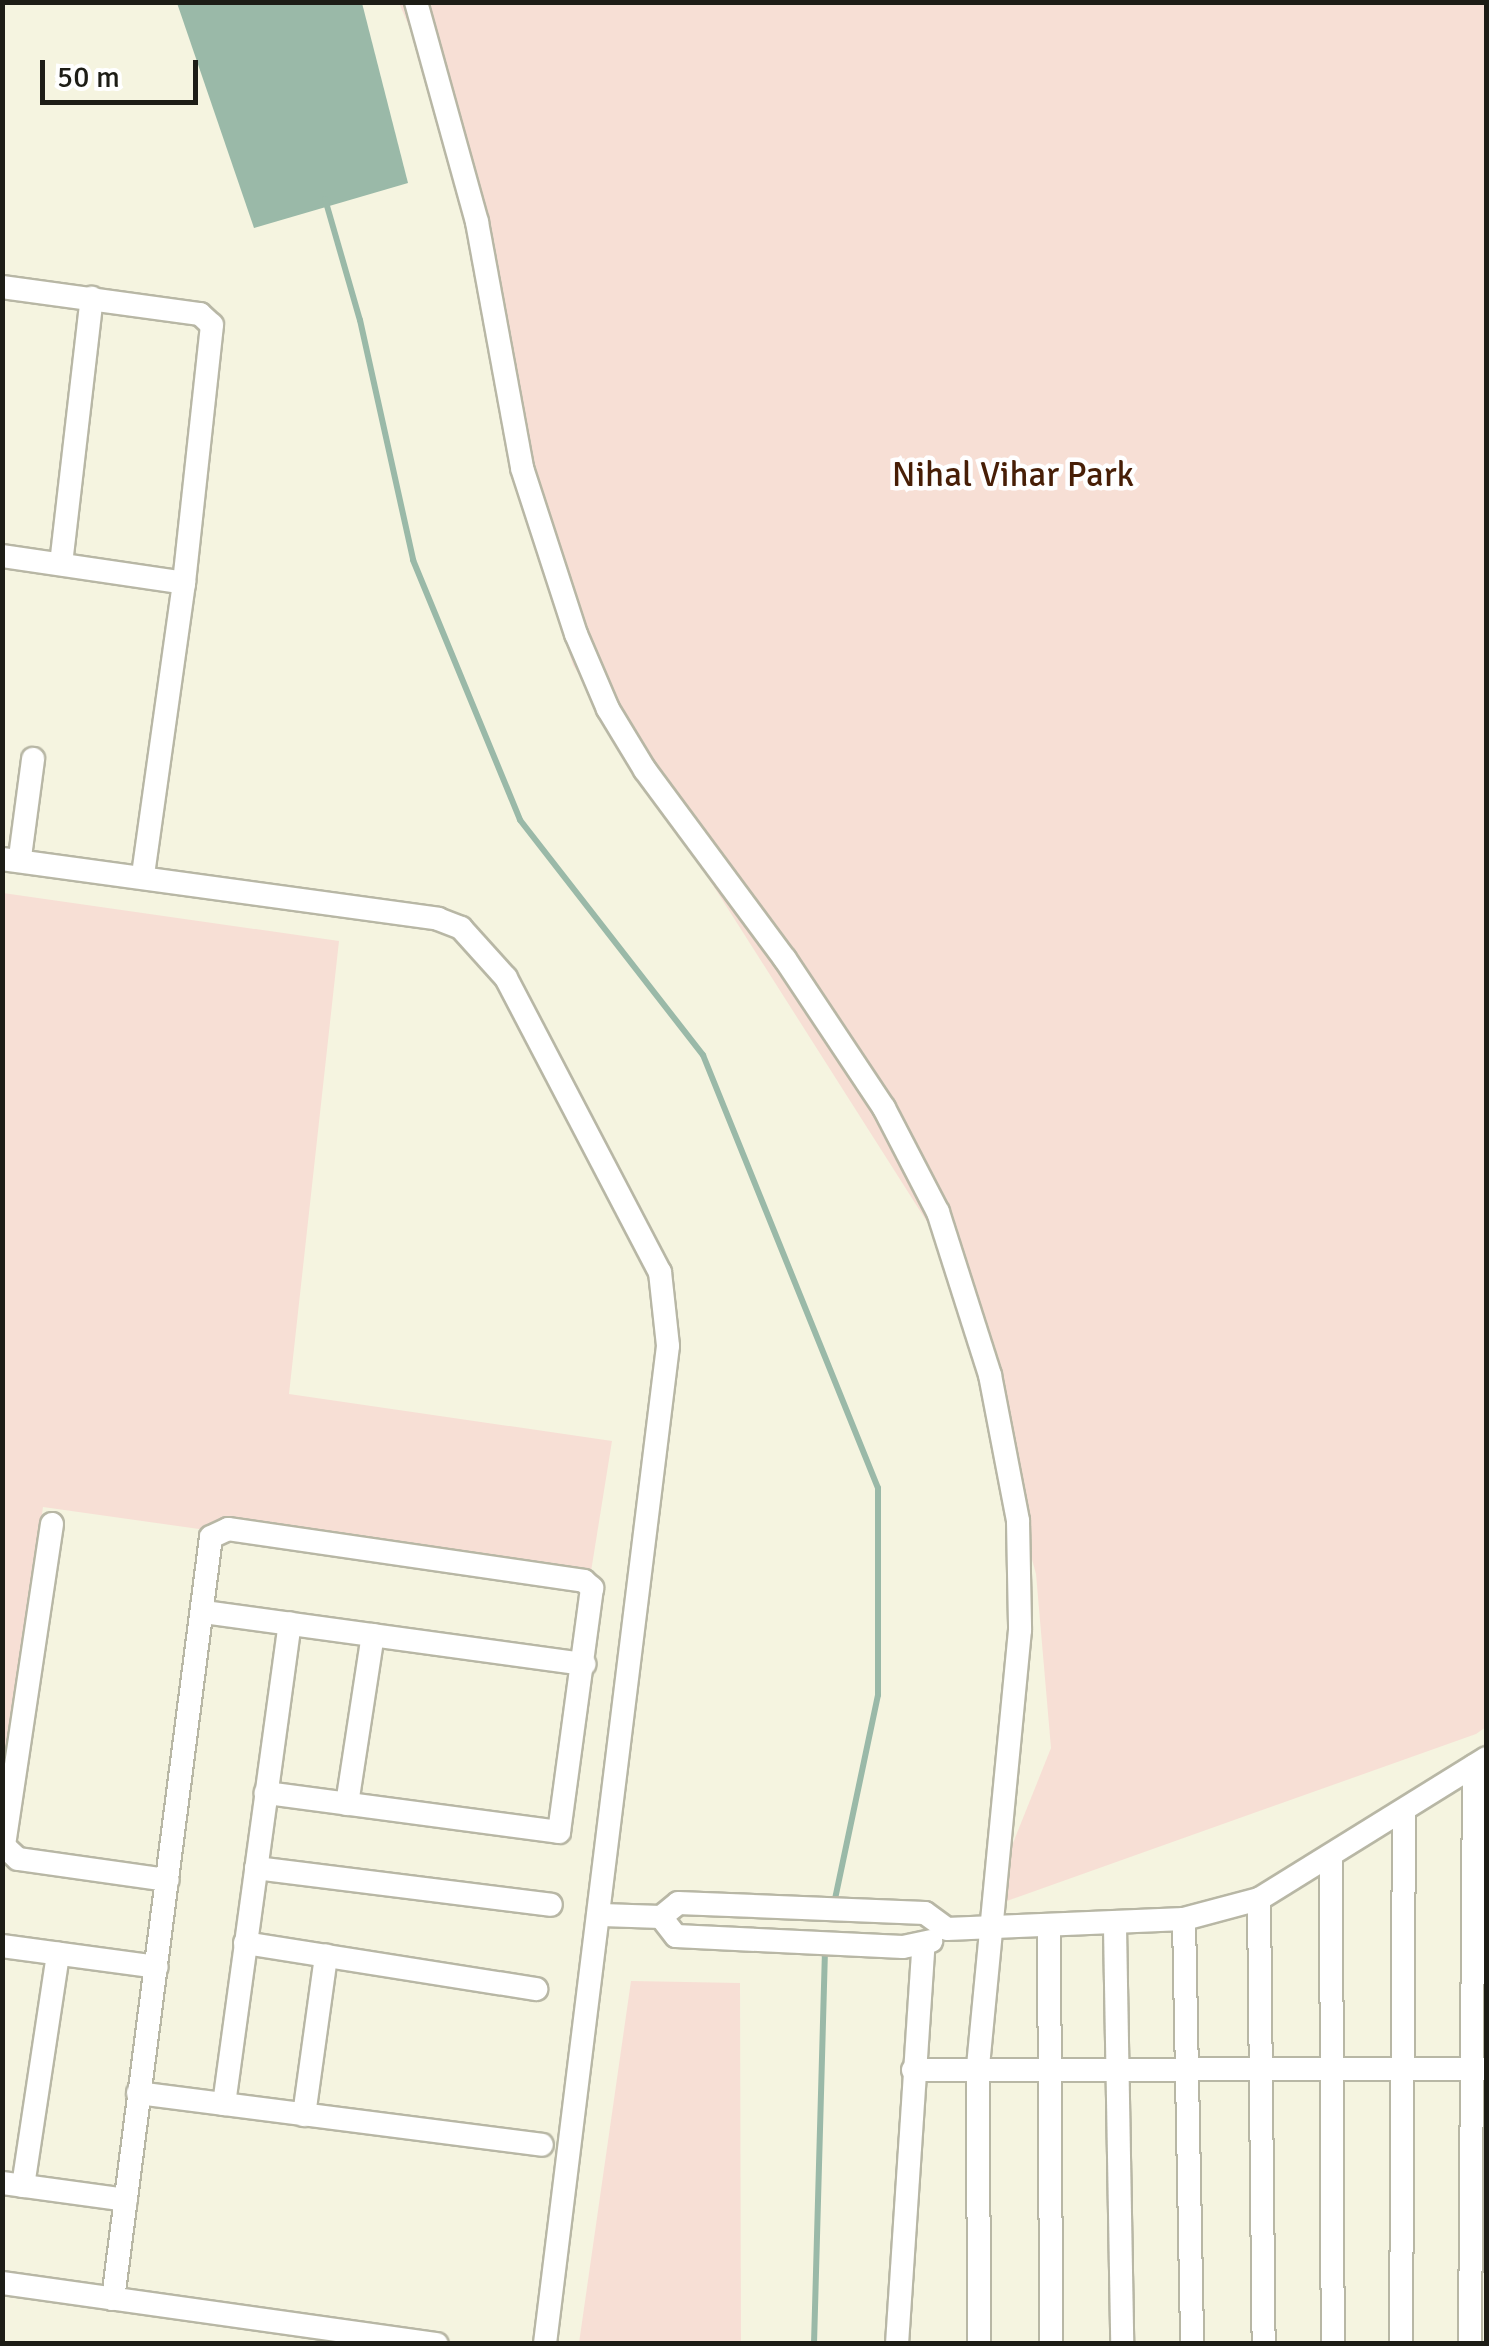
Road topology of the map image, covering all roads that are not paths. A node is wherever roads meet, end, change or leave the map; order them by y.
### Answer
1 (416, 2) edge
2 (2, 287) edge
3 (92, 298) junction
4 (2, 556) edge
5 (62, 564) junction
6 (184, 583) junction
7 (33, 759) dead end
8 (8, 855) edge
9 (143, 876) junction
10 (52, 1524) dead end
11 (204, 1612) junction
12 (290, 1624) junction
13 (374, 1635) junction
14 (584, 1664) junction
15 (1480, 1762) edge
16 (266, 1793) junction
17 (347, 1804) junction
18 (1404, 1811) junction
19 (1331, 1856) junction
20 (256, 1868) junction
21 (168, 1880) junction
22 (1259, 1898) junction
23 (551, 1905) dead end
24 (602, 1915) junction
25 (661, 1918) junction
26 (1184, 1919) junction
27 (1114, 1927) junction
28 (946, 1929) junction
29 (987, 1929) junction
30 (1050, 1929) junction
31 (245, 1943) junction
32 (2, 1946) edge
33 (913, 1948) junction
34 (58, 1954) junction
35 (326, 1956) junction
36 (157, 1967) junction
37 (536, 1989) dead end
38 (1334, 2069) junction
39 (1404, 2069) junction
40 (1480, 2069) edge
41 (913, 2070) junction
42 (978, 2070) junction
43 (1048, 2070) junction
44 (1122, 2070) junction
45 (1190, 2070) junction
46 (1261, 2070) junction
47 (138, 2093) junction
48 (224, 2104) junction
49 (304, 2114) junction
50 (1480, 2141) edge
51 (542, 2145) dead end
52 (13, 2184) edge
53 (126, 2200) junction
54 (1479, 2210) edge
55 (2, 2283) edge
56 (113, 2298) junction
57 (264, 2332) edge
58 (425, 2343) edge
59 (545, 2344) edge
60 (896, 2344) edge
61 (979, 2344) edge
62 (1051, 2344) edge
63 (1122, 2344) edge
64 (1192, 2344) edge
65 (1264, 2344) edge
66 (1333, 2344) edge
67 (1401, 2344) edge
68 (1470, 2344) edge

1 - 29 street
2 - 3 street
3 - 5 street
3 - 6 street
4 - 5 street
5 - 6 street
6 - 9 street
7 - 8 street
8 - 9 street
9 - 24 street
10 - 21 street
11 - 12 street
11 - 14 street
11 - 21 street
12 - 13 street
12 - 16 street
13 - 14 street
13 - 17 street
14 - 17 street
15 - 18 street
15 - 40 street
16 - 17 street
16 - 20 street
18 - 19 street
18 - 39 street
19 - 22 street
19 - 38 street
20 - 23 street
20 - 31 street
21 - 36 street
22 - 26 street
22 - 46 street
24 - 25 street
24 - 59 street
25 - 28 street
25 - 33 street
26 - 27 street
26 - 45 street
27 - 30 street
27 - 44 street
28 - 29 street
28 - 33 street
29 - 30 street
29 - 42 street
30 - 43 street
31 - 35 street
31 - 48 street
32 - 34 street
33 - 41 street
34 - 36 street
34 - 52 street
35 - 37 street
35 - 49 street
36 - 47 street
38 - 39 street
38 - 46 street
38 - 66 street
39 - 40 street
39 - 67 street
40 - 50 street
41 - 42 street
41 - 60 street
42 - 43 street
42 - 61 street
43 - 44 street
43 - 62 street
44 - 45 street
44 - 63 street
45 - 46 street
45 - 64 street
46 - 65 street
47 - 48 street
47 - 53 street
48 - 49 street
49 - 51 street
50 - 54 street
52 - 53 street
53 - 56 street
54 - 68 street
55 - 56 street
56 - 57 street
57 - 58 street

